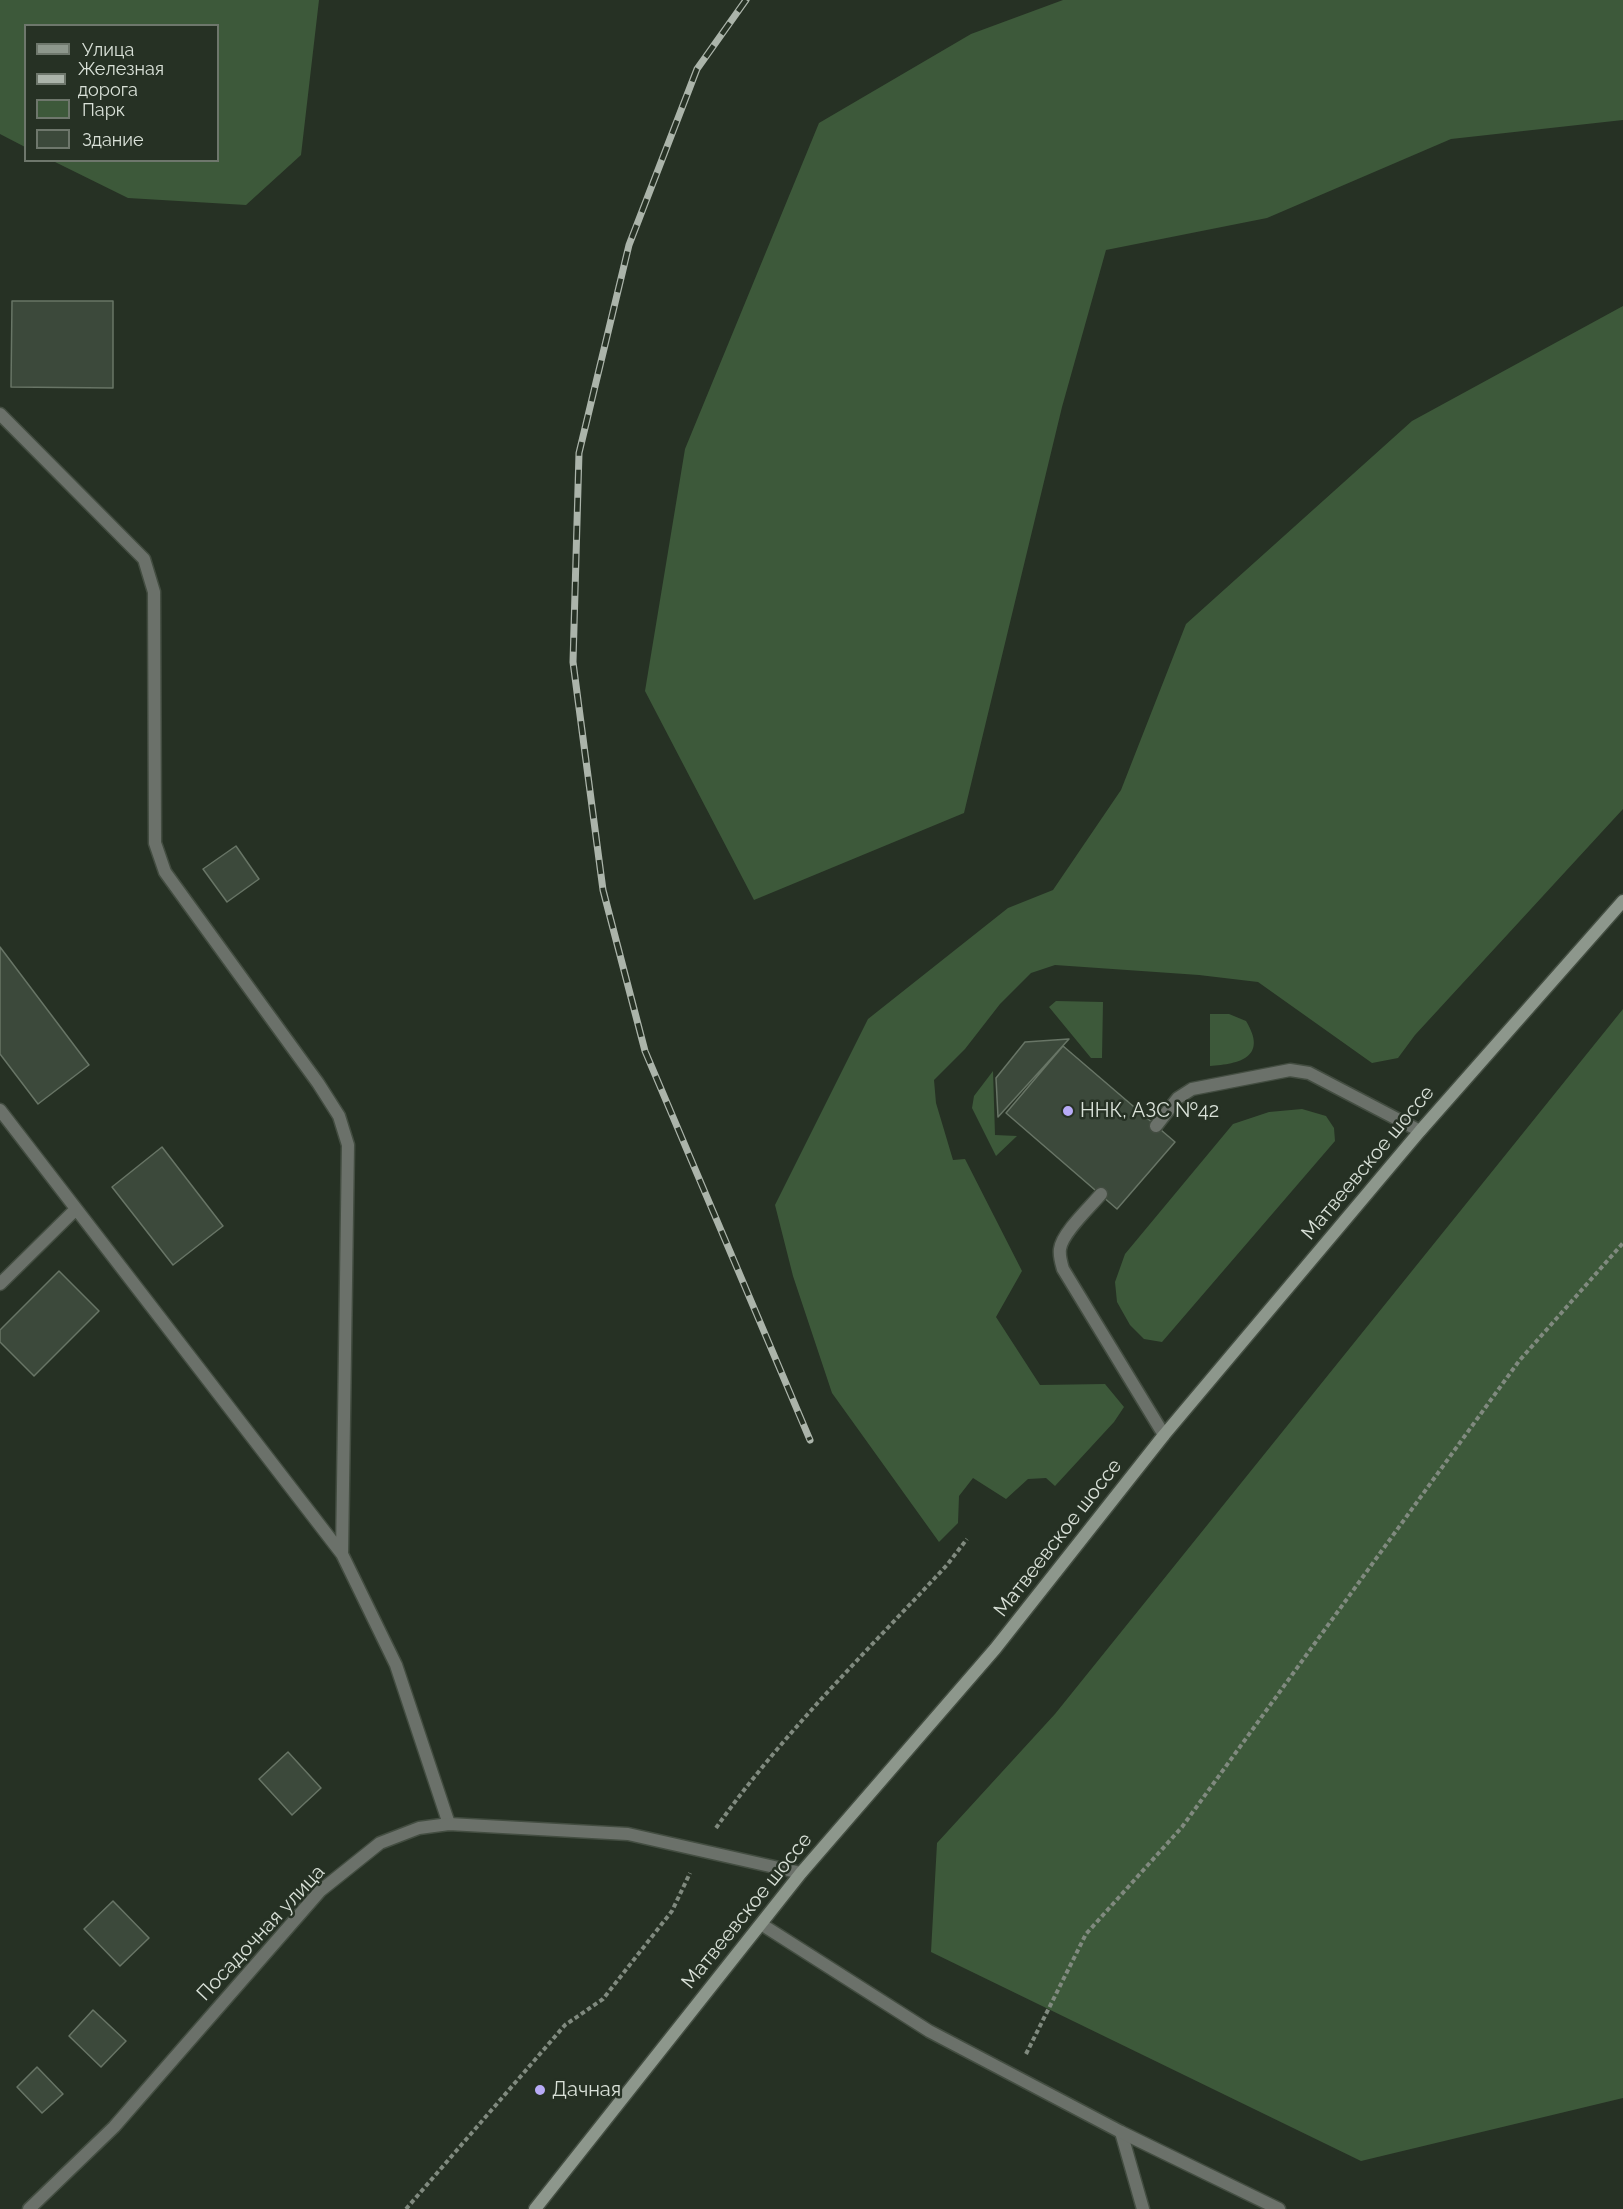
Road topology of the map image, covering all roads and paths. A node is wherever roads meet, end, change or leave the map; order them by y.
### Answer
1 (0, 414) edge
2 (1623, 902) edge
3 (0, 1110) edge
4 (1156, 1126) dead end
5 (1420, 1131) junction
6 (1101, 1194) dead end
7 (76, 1209) junction
8 (1623, 1243) edge
9 (0, 1284) edge
10 (1164, 1435) junction
11 (342, 1554) junction
12 (449, 1824) junction
13 (801, 1873) junction
14 (761, 1924) junction
15 (1014, 2076) junction
16 (1121, 2132) junction
17 (29, 2209) edge
18 (535, 2209) edge
19 (1143, 2209) edge
20 (1279, 2209) edge

1 - 11 street
2 - 5 main road, Матвеевское шоссе
3 - 7 street
4 - 5 street
5 - 10 main road, Матвеевское шоссе
6 - 10 street
7 - 9 street
7 - 11 street
8 - 15 path
10 - 13 main road, Матвеевское шоссе
11 - 12 street
12 - 13 street, Посадочная улица
12 - 17 street, Посадочная улица
13 - 14 main road, Матвеевское шоссе
14 - 15 street
14 - 18 main road, Матвеевское шоссе
15 - 16 street
16 - 19 street
16 - 20 street

